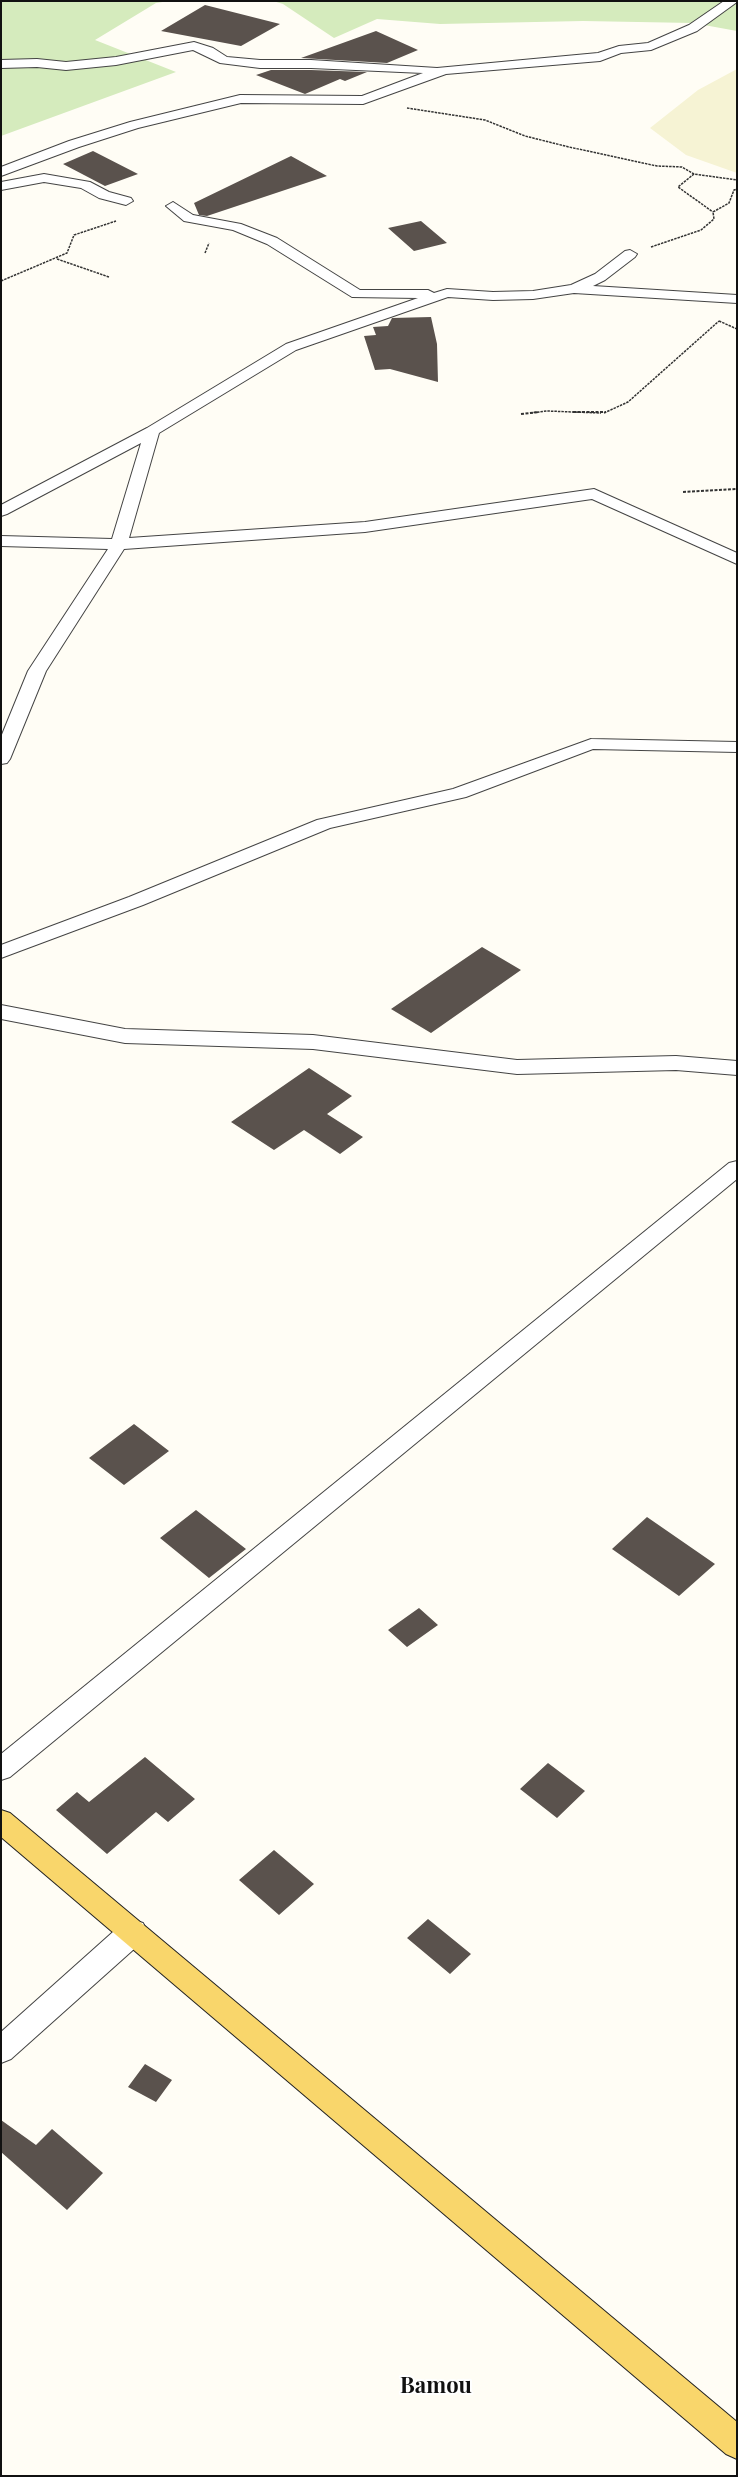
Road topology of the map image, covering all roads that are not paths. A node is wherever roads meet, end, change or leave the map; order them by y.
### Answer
1 (732, 1) edge
2 (1, 64) edge
3 (444, 70) junction
4 (24, 162) junction
5 (1, 172) edge
6 (44, 178) junction
7 (1, 186) edge
8 (126, 201) dead end
9 (173, 206) dead end
10 (630, 254) road end
11 (574, 289) junction
12 (448, 293) junction
13 (737, 299) edge
14 (152, 431) junction
15 (1, 511) edge
16 (1, 541) edge
17 (119, 544) junction
18 (737, 559) edge
19 (737, 747) edge
20 (1, 759) edge
21 (1, 952) edge
22 (1, 1012) edge
23 (737, 1068) edge
24 (737, 1168) edge
25 (1, 1769) edge
26 (1, 1821) edge
27 (133, 1932) junction
28 (1, 2050) edge
29 (737, 2443) edge

1 - 3 street
2 - 3 street
3 - 4 street
4 - 5 street
4 - 6 street
6 - 7 street
6 - 8 street
9 - 12 street
10 - 11 street
11 - 12 street
11 - 13 street
12 - 14 street
14 - 15 street
14 - 17 street
16 - 17 street
17 - 18 street
17 - 20 street
19 - 21 street
22 - 23 street
24 - 25 street
26 - 27 main road
27 - 28 street
27 - 29 main road

